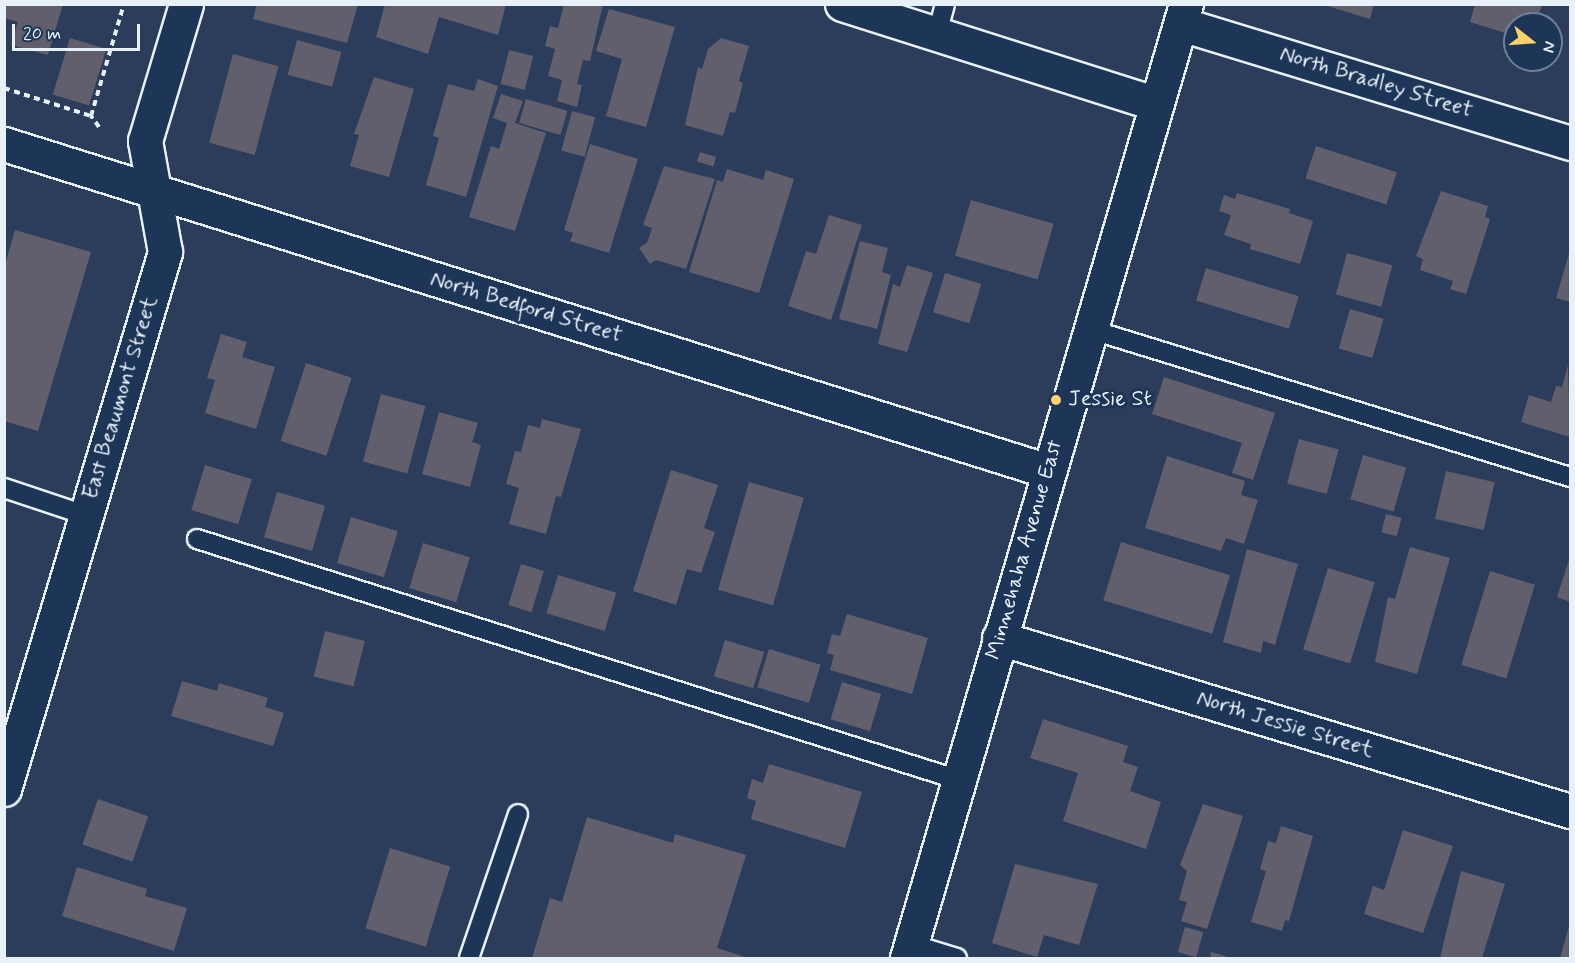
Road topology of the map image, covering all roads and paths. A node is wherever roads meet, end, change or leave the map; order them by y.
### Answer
1 (124, 4) edge
2 (186, 4) edge
3 (842, 4) edge
4 (1184, 14) edge
5 (941, 19) edge
6 (4, 88) edge
7 (1155, 103) junction
8 (91, 116) junction
9 (99, 127) dead end
10 (1570, 143) edge
11 (4, 144) edge
12 (155, 192) junction
13 (1089, 329) junction
14 (1048, 471) junction
15 (1570, 477) edge
16 (4, 488) edge
17 (85, 515) junction
18 (197, 538) dead end
19 (999, 638) junction
20 (959, 780) junction
21 (4, 789) edge
22 (1570, 811) edge
23 (518, 814) dead end
24 (909, 951) edge
25 (469, 958) edge
26 (957, 958) edge

1 - 8 path
2 - 12 street, East Beaumont Street
3 - 5 street
4 - 7 street, Minnehaha Avenue East
4 - 10 street, North Bradley Street
5 - 7 street
6 - 8 path
7 - 13 street, Minnehaha Avenue East
8 - 9 path
11 - 12 street, North Bedford Street
12 - 14 street, North Bedford Street
12 - 17 street, East Beaumont Street
13 - 14 street, Minnehaha Avenue East
13 - 15 lane
14 - 19 street, Minnehaha Avenue East
16 - 17 lane
17 - 21 street, East Beaumont Street
18 - 20 lane
19 - 20 street, Minnehaha Avenue East
19 - 22 street, North Jessie Street
20 - 24 street, Minnehaha Avenue East
23 - 25 lane
24 - 26 lane

